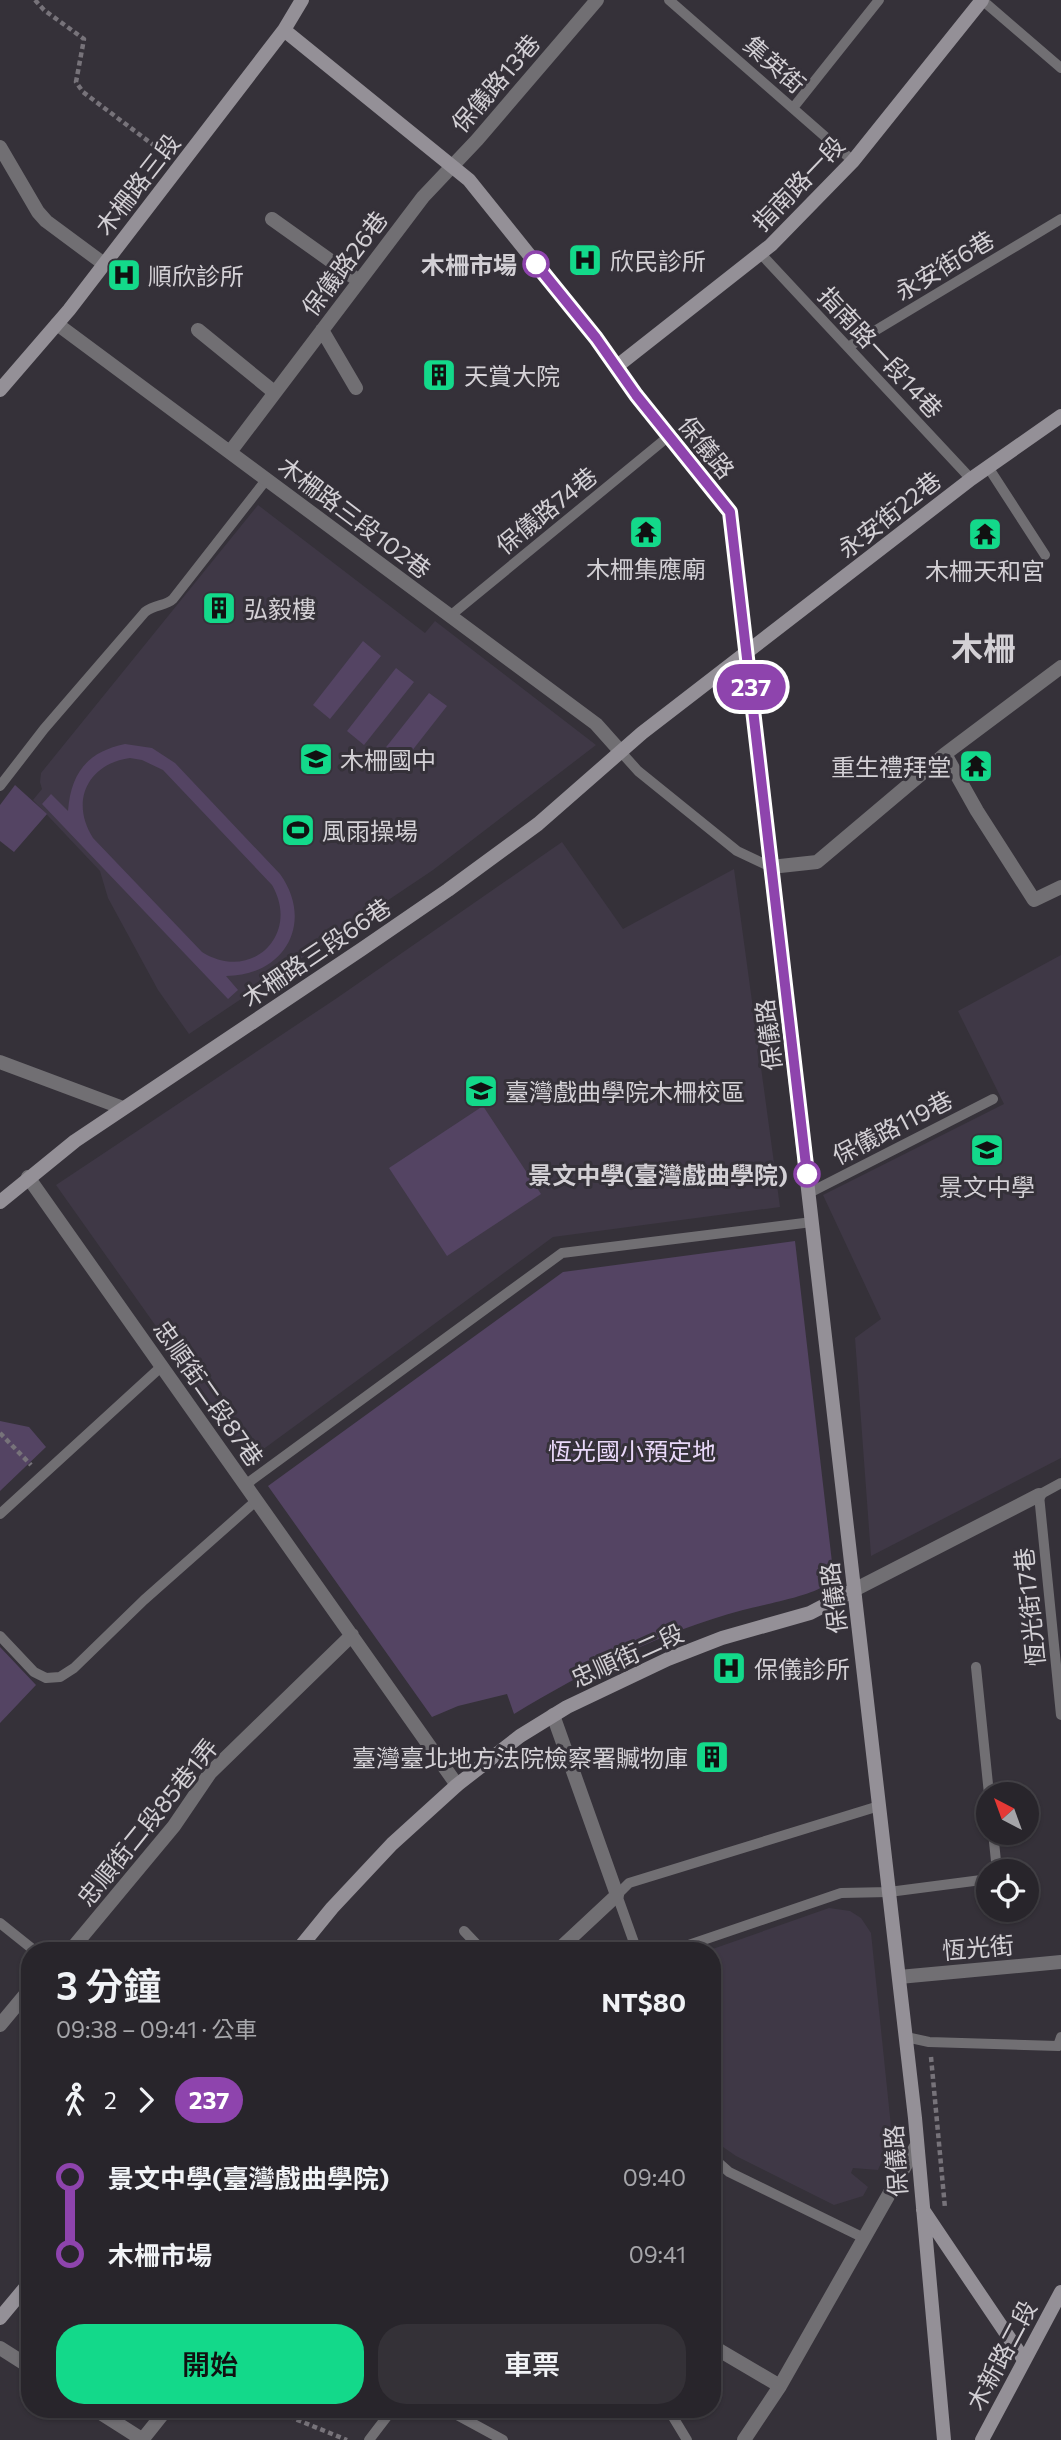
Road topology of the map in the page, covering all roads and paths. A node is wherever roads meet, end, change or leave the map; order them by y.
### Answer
1 (34, 0) edge
2 (302, 0) edge
3 (597, 0) edge
4 (879, 0) edge
5 (982, 0) edge
6 (672, 1) edge
7 (284, 30) junction
8 (1061, 68) edge
9 (793, 108) junction
10 (0, 147) edge
11 (853, 161) junction
12 (180, 164) junction
13 (452, 164) junction
14 (272, 219) dead end
15 (1061, 219) edge
16 (761, 254) junction
17 (104, 264) junction
18 (359, 281) junction
19 (57, 324) junction
20 (198, 330) dead end
21 (322, 330) junction
22 (848, 347) junction
23 (616, 367) junction
24 (356, 388) dead end
25 (0, 390) edge
26 (274, 392) junction
27 (1061, 415) edge
28 (669, 436) junction
29 (230, 452) junction
30 (988, 467) junction
31 (971, 479) junction
32 (266, 480) junction
33 (1045, 555) dead end
34 (450, 616) junction
35 (747, 652) junction
36 (1061, 667) edge
37 (621, 752) junction
38 (945, 754) junction
39 (0, 786) edge
40 (771, 867) junction
41 (1061, 887) edge
42 (0, 1062) edge
43 (993, 1099) dead end
44 (123, 1108) junction
45 (28, 1177) junction
46 (809, 1193) junction
47 (0, 1202) edge
48 (812, 1222) junction
49 (162, 1366) junction
50 (0, 1433) edge
51 (41, 1476) junction
52 (1061, 1483) edge
53 (245, 1485) junction
54 (1039, 1495) junction
55 (257, 1500) junction
56 (0, 1514) edge
57 (855, 1590) junction
58 (352, 1635) junction
59 (0, 1636) edge
60 (976, 1667) dead end
61 (553, 1715) junction
62 (1061, 1715) edge
63 (988, 1782) edge
64 (457, 1785) junction
65 (879, 1806) junction
66 (976, 1882) edge
67 (889, 1892) junction
68 (617, 1895) junction
69 (0, 1923) edge
70 (464, 1931) dead end
71 (24, 1942) edge
72 (77, 1942) edge
73 (304, 1942) edge
74 (474, 1942) edge
75 (567, 1942) edge
76 (634, 1942) edge
77 (697, 1942) edge
78 (1061, 1962) edge
79 (899, 1977) junction
80 (21, 2000) edge
81 (0, 2025) edge
82 (906, 2037) junction
83 (1061, 2037) edge
84 (929, 2042) junction
85 (917, 2145) junction
86 (721, 2165) edge
87 (922, 2209) junction
88 (948, 2218) dead end
89 (864, 2238) junction
90 (1061, 2292) edge
91 (21, 2293) edge
92 (0, 2318) edge
93 (0, 2348) edge
94 (721, 2351) edge
95 (1024, 2360) junction
96 (21, 2361) edge
97 (780, 2386) junction
98 (108, 2418) edge
99 (160, 2418) edge
100 (293, 2418) edge
101 (386, 2418) edge
102 (463, 2418) edge
103 (674, 2418) edge
104 (142, 2440) edge
105 (347, 2440) edge
106 (369, 2440) edge
107 (503, 2440) edge
108 (687, 2440) edge
109 (744, 2440) edge
110 (944, 2440) edge
111 (982, 2440) edge

1 - 12 path
2 - 7 street, 木柵路三段
3 - 13 street, 保儀路13巷
4 - 9 lane
5 - 8 lane
5 - 11 street, 指南路一段
6 - 9 lane, 集英街
7 - 12 street, 木柵路三段
7 - 13 street, 保儀路
9 - 11 lane, 集英街
10 - 17 street
11 - 16 street, 指南路一段
12 - 17 street, 木柵路三段
13 - 18 street, 保儀路26巷
13 - 23 street, 保儀路
14 - 18 street
15 - 22 lane, 永安街6巷
16 - 22 lane, 指南路一段14巷
16 - 23 street, 指南路一段
17 - 19 street, 木柵路三段
18 - 21 street, 保儀路26巷
19 - 25 street, 木柵路三段
19 - 29 street, 木柵路三段102巷
20 - 26 street
21 - 24 street
21 - 26 street, 保儀路26巷
22 - 31 lane, 指南路一段14巷
23 - 28 street, 保儀路
26 - 29 street, 保儀路26巷
27 - 30 street, 永安街22巷
28 - 34 lane, 保儀路74巷
28 - 35 street, 保儀路
29 - 32 street, 木柵路三段102巷
30 - 31 street, 永安街22巷
30 - 33 lane
31 - 35 street, 永安街22巷
32 - 34 street, 木柵路三段102巷
32 - 39 lane
34 - 37 street, 木柵路三段102巷
35 - 37 street
35 - 40 street, 保儀路
36 - 38 street
37 - 40 lane, 木柵路三段102巷
37 - 44 street, 木柵路三段66巷
38 - 40 street
38 - 41 street
40 - 46 street, 保儀路
42 - 44 street
43 - 46 lane, 保儀路119巷
44 - 45 street, 木柵路三段66巷
45 - 47 street, 木柵路三段66巷
45 - 49 street, 忠順街二段87巷
46 - 48 street, 保儀路
48 - 53 lane
48 - 57 street, 保儀路
49 - 51 lane
49 - 53 street, 忠順街二段87巷
50 - 51 path
51 - 56 lane
52 - 54 lane
53 - 55 street, 忠順街二段87巷
54 - 57 street, 忠順街二段
54 - 62 lane, 恆光街17巷
55 - 58 street, 忠順街二段87巷
55 - 59 lane
57 - 61 street, 忠順街二段
57 - 65 street, 保儀路
58 - 64 street, 忠順街二段87巷
58 - 72 street, 忠順街二段85巷1弄
60 - 63 lane
61 - 64 street, 忠順街二段
61 - 68 street
64 - 73 street, 忠順街二段
65 - 67 street, 保儀路
65 - 68 lane
66 - 67 lane
67 - 77 lane
67 - 79 street, 保儀路
68 - 75 street
68 - 76 lane
69 - 71 lane
70 - 74 lane
78 - 79 street, 恆光街
79 - 82 street, 保儀路
80 - 81 street
82 - 84 lane
82 - 85 street, 保儀路
83 - 84 lane
84 - 88 path
85 - 87 street, 保儀路
85 - 89 street
86 - 89 lane
87 - 95 street
87 - 110 street, 保儀路
89 - 97 street
90 - 95 street, 木新路二段
91 - 92 street
93 - 96 street
94 - 97 street
95 - 111 street, 木新路二段
97 - 109 street
98 - 104 street
99 - 104 street
100 - 105 path
101 - 106 lane
102 - 107 lane
103 - 108 lane

